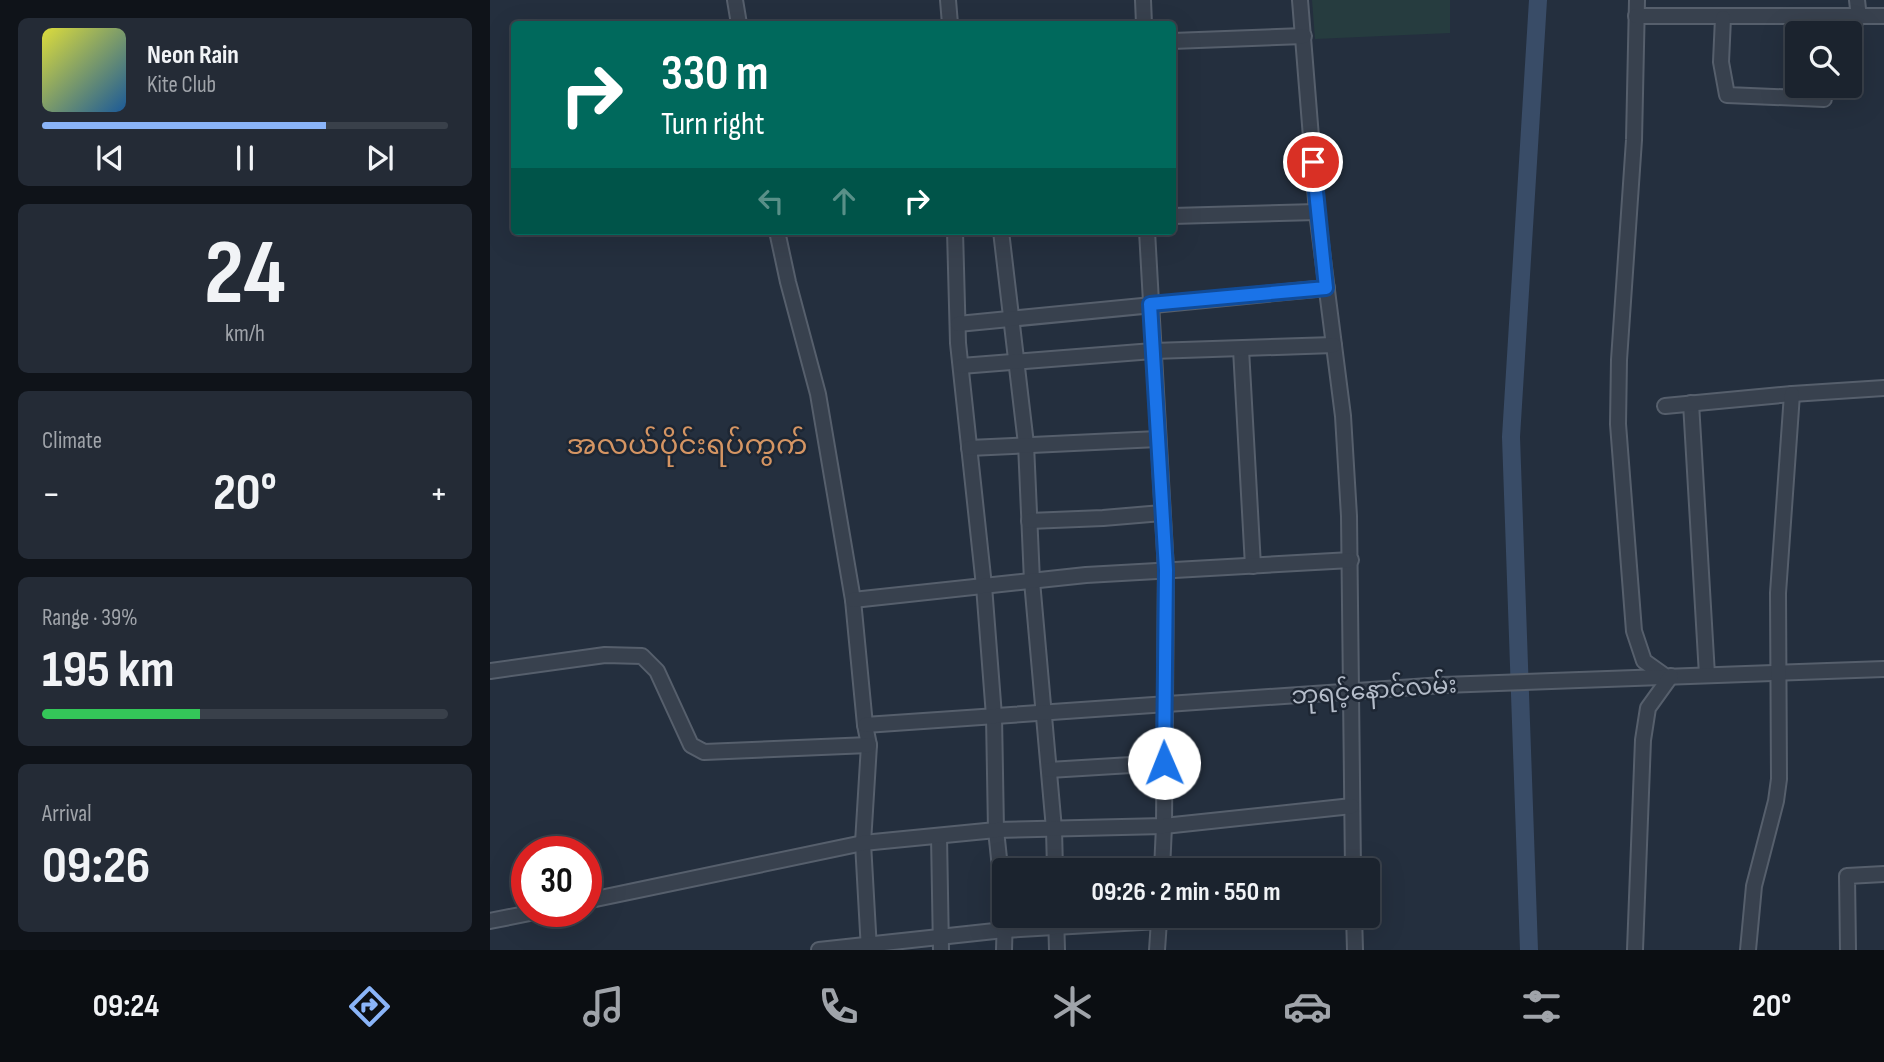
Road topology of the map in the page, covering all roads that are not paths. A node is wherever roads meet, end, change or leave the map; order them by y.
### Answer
1 (735, 0) edge
2 (948, 0) edge
3 (1143, 0) edge
4 (1300, 0) edge
5 (1637, 0) edge
6 (1857, 0) edge
7 (1636, 16) junction
8 (1884, 16) edge
9 (1723, 18) junction
10 (1859, 18) junction
11 (738, 21) edge
12 (950, 21) edge
13 (1144, 21) edge
14 (1304, 36) junction
15 (1176, 41) edge
16 (1824, 99) dead end
17 (1317, 212) junction
18 (1176, 216) edge
19 (778, 235) edge
20 (955, 235) edge
21 (1002, 235) edge
22 (1147, 235) edge
23 (1326, 288) junction
24 (1150, 304) junction
25 (1011, 319) junction
26 (958, 324) junction
27 (1334, 345) junction
28 (1241, 349) junction
29 (1153, 351) junction
30 (1015, 362) junction
31 (961, 366) junction
32 (1884, 388) edge
33 (1792, 394) junction
34 (1691, 403) junction
35 (1665, 406) dead end
36 (1158, 439) junction
37 (1026, 444) junction
38 (969, 448) junction
39 (1162, 513) junction
40 (1029, 521) junction
41 (1351, 561) junction
42 (1253, 566) junction
43 (1166, 570) junction
44 (1032, 581) junction
45 (984, 586) junction
46 (853, 600) junction
47 (1884, 669) edge
48 (490, 671) edge
49 (1779, 673) junction
50 (1707, 675) junction
51 (1666, 676) junction
52 (1352, 691) junction
53 (1163, 705) junction
54 (1044, 713) junction
55 (994, 716) junction
56 (865, 725) junction
57 (869, 745) junction
58 (1164, 763) junction
59 (1049, 770) junction
60 (1352, 806) junction
61 (1164, 826) junction
62 (1054, 829) junction
63 (996, 830) junction
64 (939, 836) junction
65 (863, 843) junction
66 (999, 858) edge
67 (1055, 858) edge
68 (1163, 858) edge
69 (1353, 858) edge
70 (1884, 874) edge
71 (602, 898) edge
72 (511, 917) edge
73 (490, 921) edge
74 (992, 926) edge
75 (1005, 928) edge
76 (1056, 928) edge
77 (1158, 928) edge
78 (1354, 928) edge
79 (941, 944) edge
80 (869, 947) edge
81 (819, 950) edge
82 (1004, 950) edge
83 (1057, 950) edge
84 (1157, 950) edge
85 (1354, 950) edge
86 (1635, 950) edge
87 (1748, 950) edge
88 (1847, 950) edge

1 - 11 street
2 - 12 street
3 - 13 street
4 - 14 street
5 - 7 street
6 - 10 street
7 - 9 street
7 - 51 street
8 - 10 street
9 - 10 street
9 - 16 street
14 - 15 street
14 - 17 street
17 - 18 street
17 - 23 street
19 - 46 street
20 - 26 street
21 - 25 street
22 - 24 street
23 - 24 street
23 - 27 street
24 - 25 street
24 - 29 street
25 - 26 street
25 - 30 street
26 - 31 street
27 - 28 street
27 - 41 street
28 - 29 street
28 - 42 street
29 - 30 street
29 - 36 street
30 - 31 street
30 - 37 street
31 - 38 street
32 - 33 street
33 - 34 street
33 - 49 street
34 - 35 street
34 - 50 street
36 - 37 street
36 - 39 street
37 - 38 street
37 - 40 street
38 - 45 street
39 - 40 street
39 - 43 street
40 - 44 street
41 - 42 street
41 - 52 street
42 - 43 street
43 - 44 street
43 - 53 street
44 - 45 street
44 - 54 street
45 - 46 street
45 - 55 street
46 - 56 street
47 - 49 street, ဘုရင့်နောင်လမ်း
48 - 57 street
49 - 50 street, ဘုရင့်နောင်လမ်း
49 - 87 street
50 - 51 street, ဘုရင့်နောင်လမ်း
51 - 52 street, ဘုရင့်နောင်လမ်း
51 - 86 street
52 - 53 street, ဘုရင့်နောင်လမ်း
52 - 60 street
53 - 54 street, ဘုရင့်နောင်လမ်း
53 - 58 street
54 - 55 street, ဘုရင့်နောင်လမ်း
54 - 59 street
55 - 56 street, ဘုရင့်နောင်လမ်း
55 - 63 street
56 - 57 street
57 - 65 street
58 - 59 street
58 - 61 street
59 - 62 street
60 - 61 street
60 - 69 street
61 - 62 street
61 - 68 street
62 - 63 street
62 - 67 street
63 - 64 street
63 - 66 street
64 - 65 street
64 - 79 street
65 - 71 street
65 - 80 street
70 - 88 street
72 - 73 street
74 - 79 street
75 - 82 street
76 - 83 street
77 - 84 street
78 - 85 street
79 - 80 street
80 - 81 street

